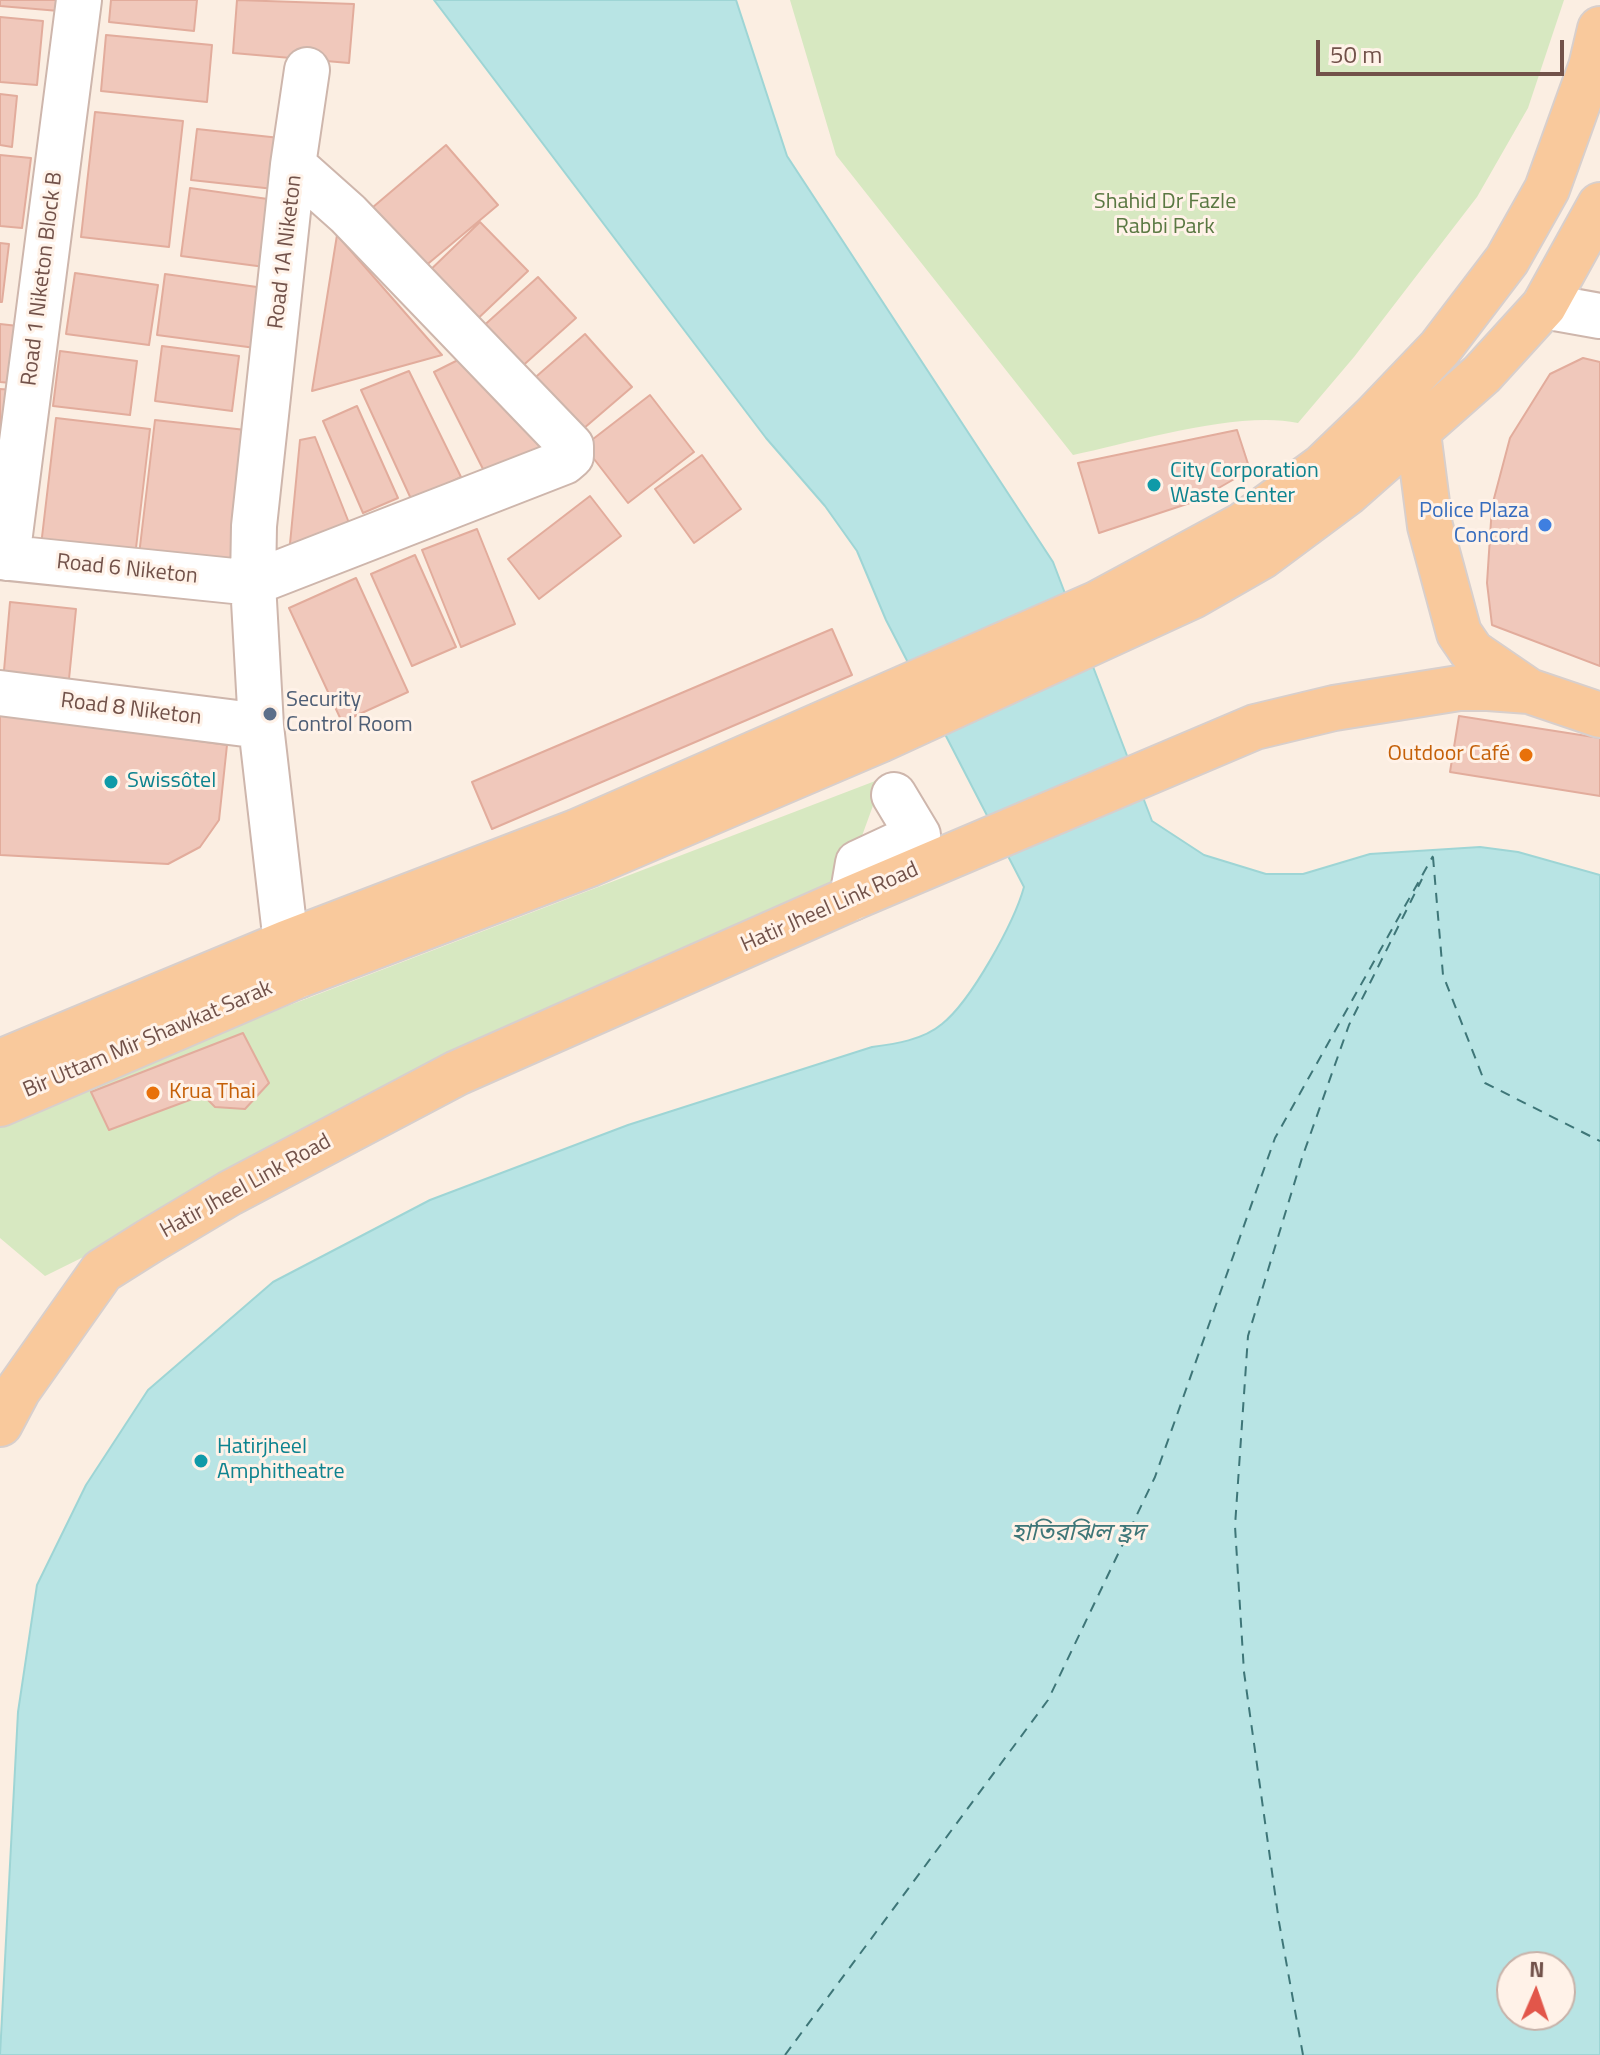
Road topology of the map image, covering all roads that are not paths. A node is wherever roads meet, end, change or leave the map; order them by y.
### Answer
1 (79, 0) edge
2 (1600, 29) edge
3 (307, 70) dead end
4 (293, 165) junction
5 (1600, 205) edge
6 (1544, 306) junction
7 (1600, 316) edge
8 (1389, 401) junction
9 (1418, 433) junction
10 (4, 557) edge
11 (253, 583) junction
12 (1103, 620) junction
13 (1529, 691) junction
14 (0, 693) edge
15 (1600, 715) edge
16 (261, 726) junction
17 (894, 795) dead end
18 (852, 898) junction
19 (291, 959) junction
20 (0, 1062) edge
21 (0, 1104) edge
22 (102, 1271) junction
23 (0, 1371) edge
24 (0, 1424) edge

1 - 10 street, Road 1 Niketon Block B
2 - 8 main road
3 - 4 street
4 - 11 street, Road 1A Niketon
4 - 11 street, Road 1A Niketon
5 - 6 main road
6 - 7 street
6 - 9 main road
8 - 9 main road
8 - 12 main road
9 - 12 main road
9 - 13 main road
10 - 11 street, Road 6 Niketon
11 - 16 street, Road 1A Niketon
12 - 19 main road
13 - 15 main road, Hatir Jheel Link Road
13 - 18 main road, Hatir Jheel Link Road
14 - 16 street, Road 8 Niketon
16 - 19 street, Road 1A Niketon
17 - 18 street
18 - 22 main road, Hatir Jheel Link Road
19 - 20 main road
19 - 21 main road, Bir Uttam Mir Shawkat Sarak
22 - 23 main road, Hatir Jheel Link Road
22 - 24 main road, Hatir Jheel Link Road

